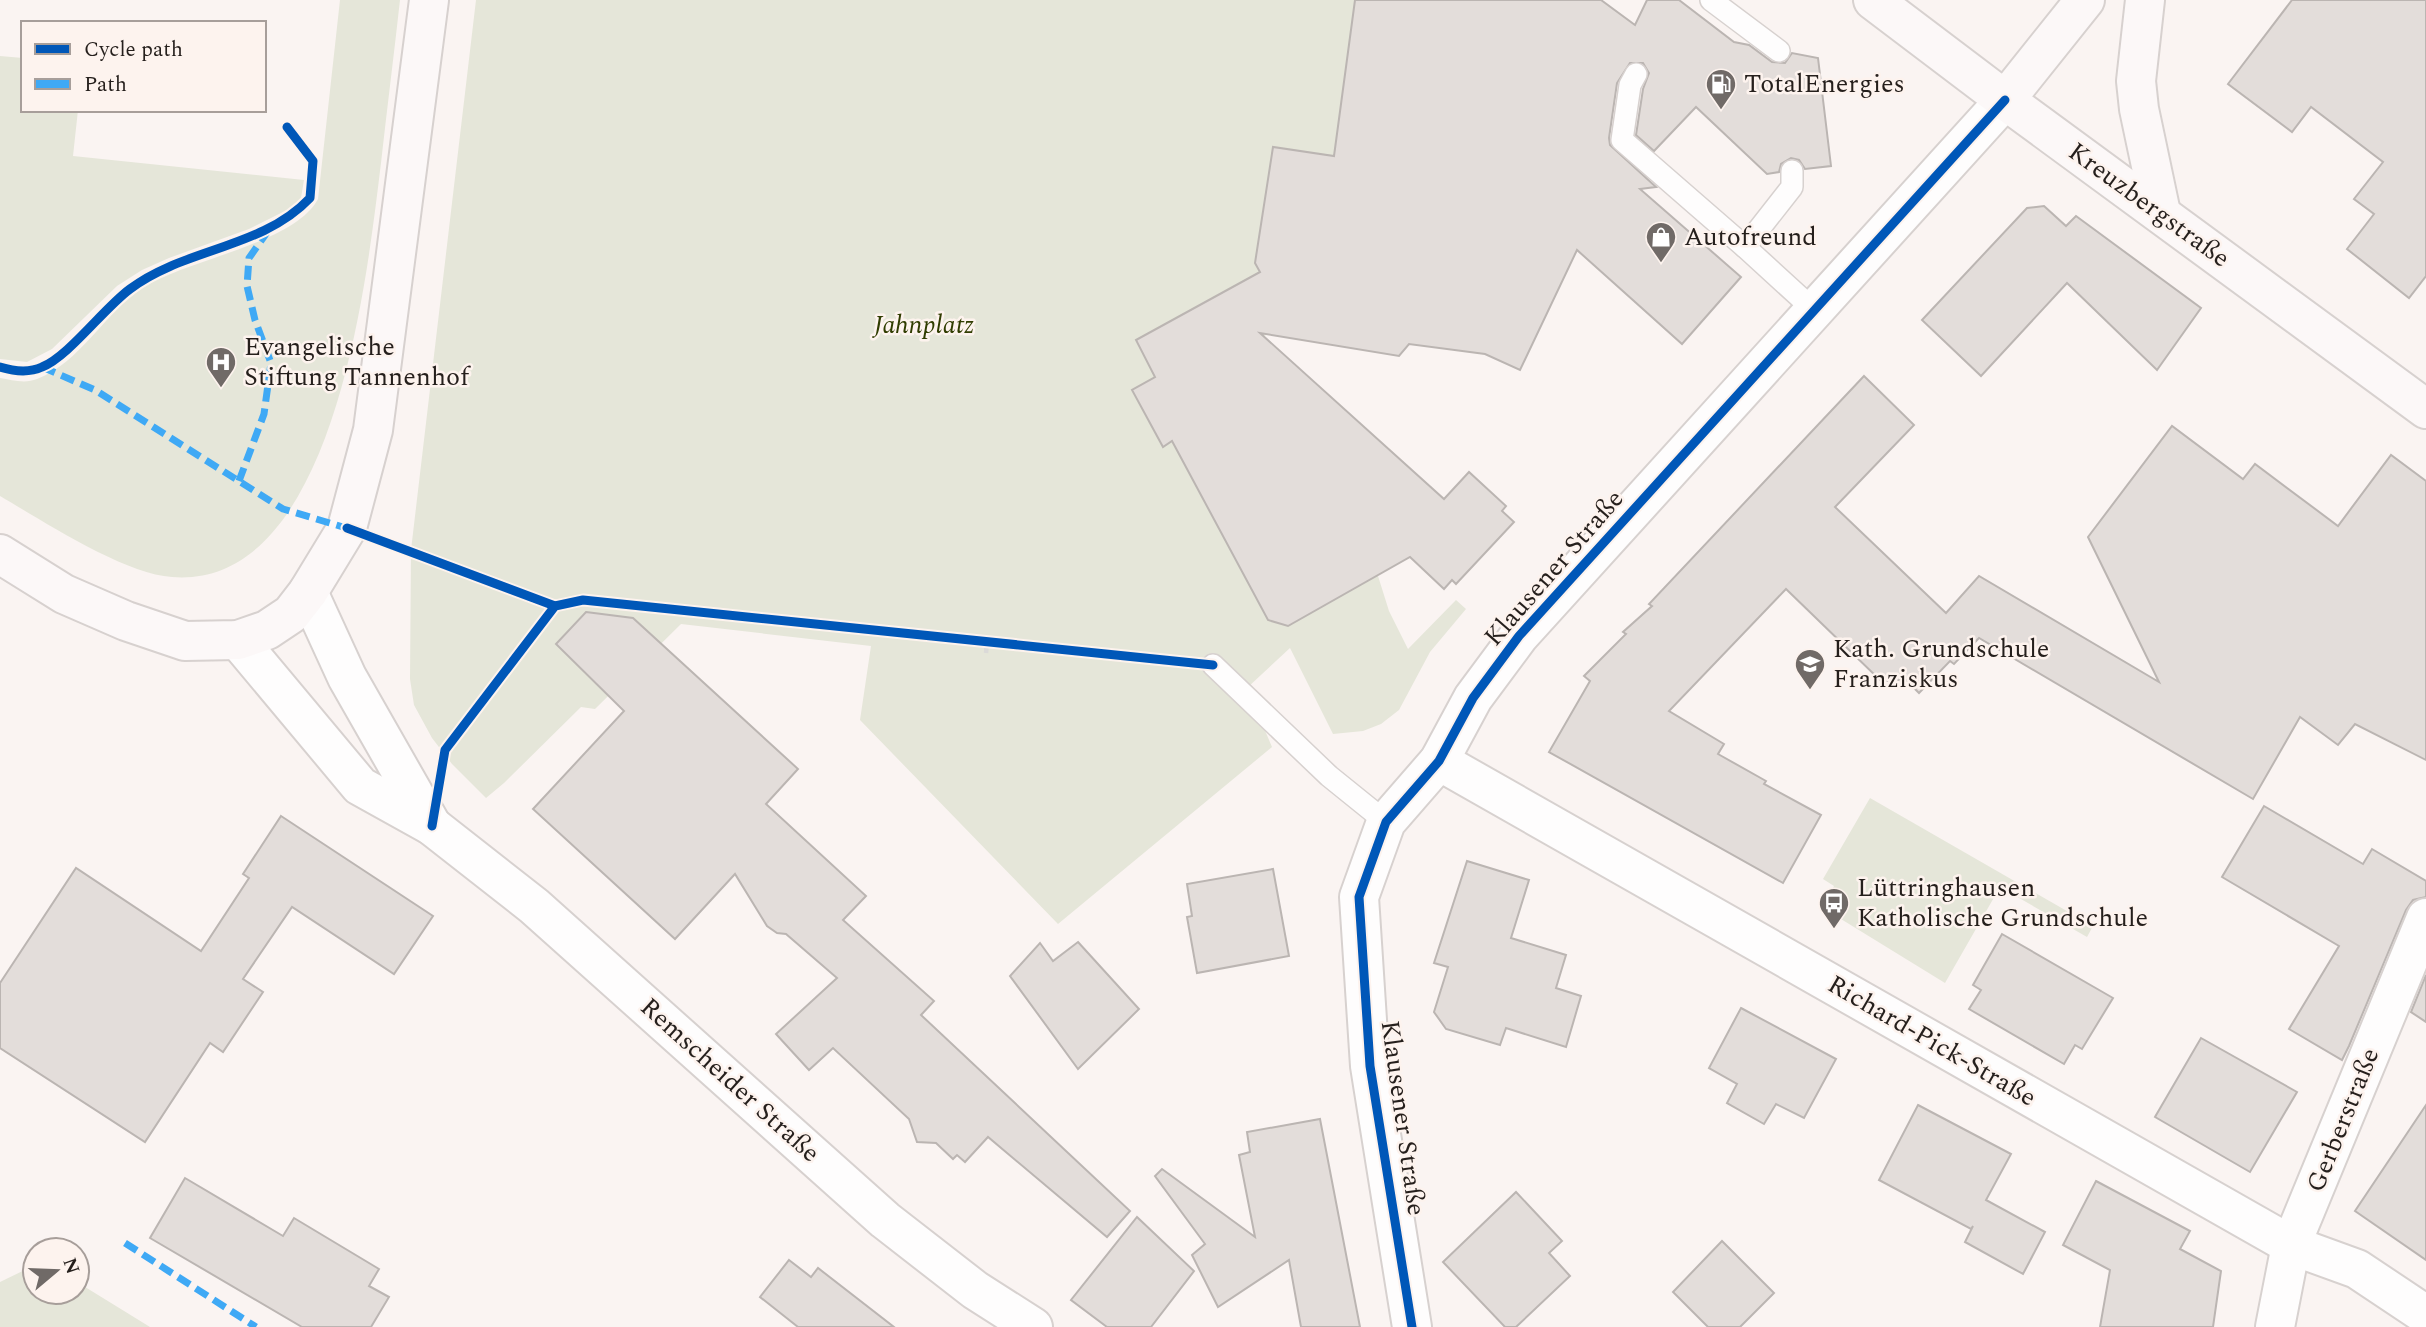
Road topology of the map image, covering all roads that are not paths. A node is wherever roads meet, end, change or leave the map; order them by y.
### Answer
1 (429, 0) edge
2 (1711, 0) edge
3 (1873, 0) edge
4 (2085, 0) edge
5 (2145, 0) edge
6 (1779, 51) dead end
7 (1636, 74) dead end
8 (2005, 100) junction
9 (1792, 171) dead end
10 (2161, 213) junction
11 (1745, 247) junction
12 (1814, 310) junction
13 (2426, 409) edge
14 (0, 554) edge
15 (308, 593) junction
16 (238, 640) junction
17 (1213, 665) road end
18 (1439, 761) junction
19 (1386, 822) junction
20 (432, 826) junction
21 (2426, 918) edge
22 (2291, 1245) junction
23 (2426, 1315) edge
24 (1033, 1327) edge
25 (1412, 1327) edge
26 (2275, 1327) edge

1 - 15 main road
2 - 6 lane
3 - 8 main road, Kreuzbergstraße
4 - 8 main road, Klausener Straße
5 - 10 main road
7 - 11 lane
8 - 10 main road, Kreuzbergstraße
8 - 12 street, Klausener Straße
9 - 11 lane
10 - 13 main road, Kreuzbergstraße
11 - 12 lane
12 - 18 street, Klausener Straße
14 - 16 main road
15 - 16 main road
15 - 20 street, Remscheider Straße
16 - 20 street, Remscheider Straße
17 - 19 lane
18 - 19 street, Klausener Straße
18 - 22 street, Richard-Pick-Straße
19 - 25 street, Klausener Straße
20 - 24 street, Remscheider Straße
21 - 22 street, Gerberstraße
22 - 23 street, Richard-Pick-Straße
22 - 26 street, Gerberstraße

